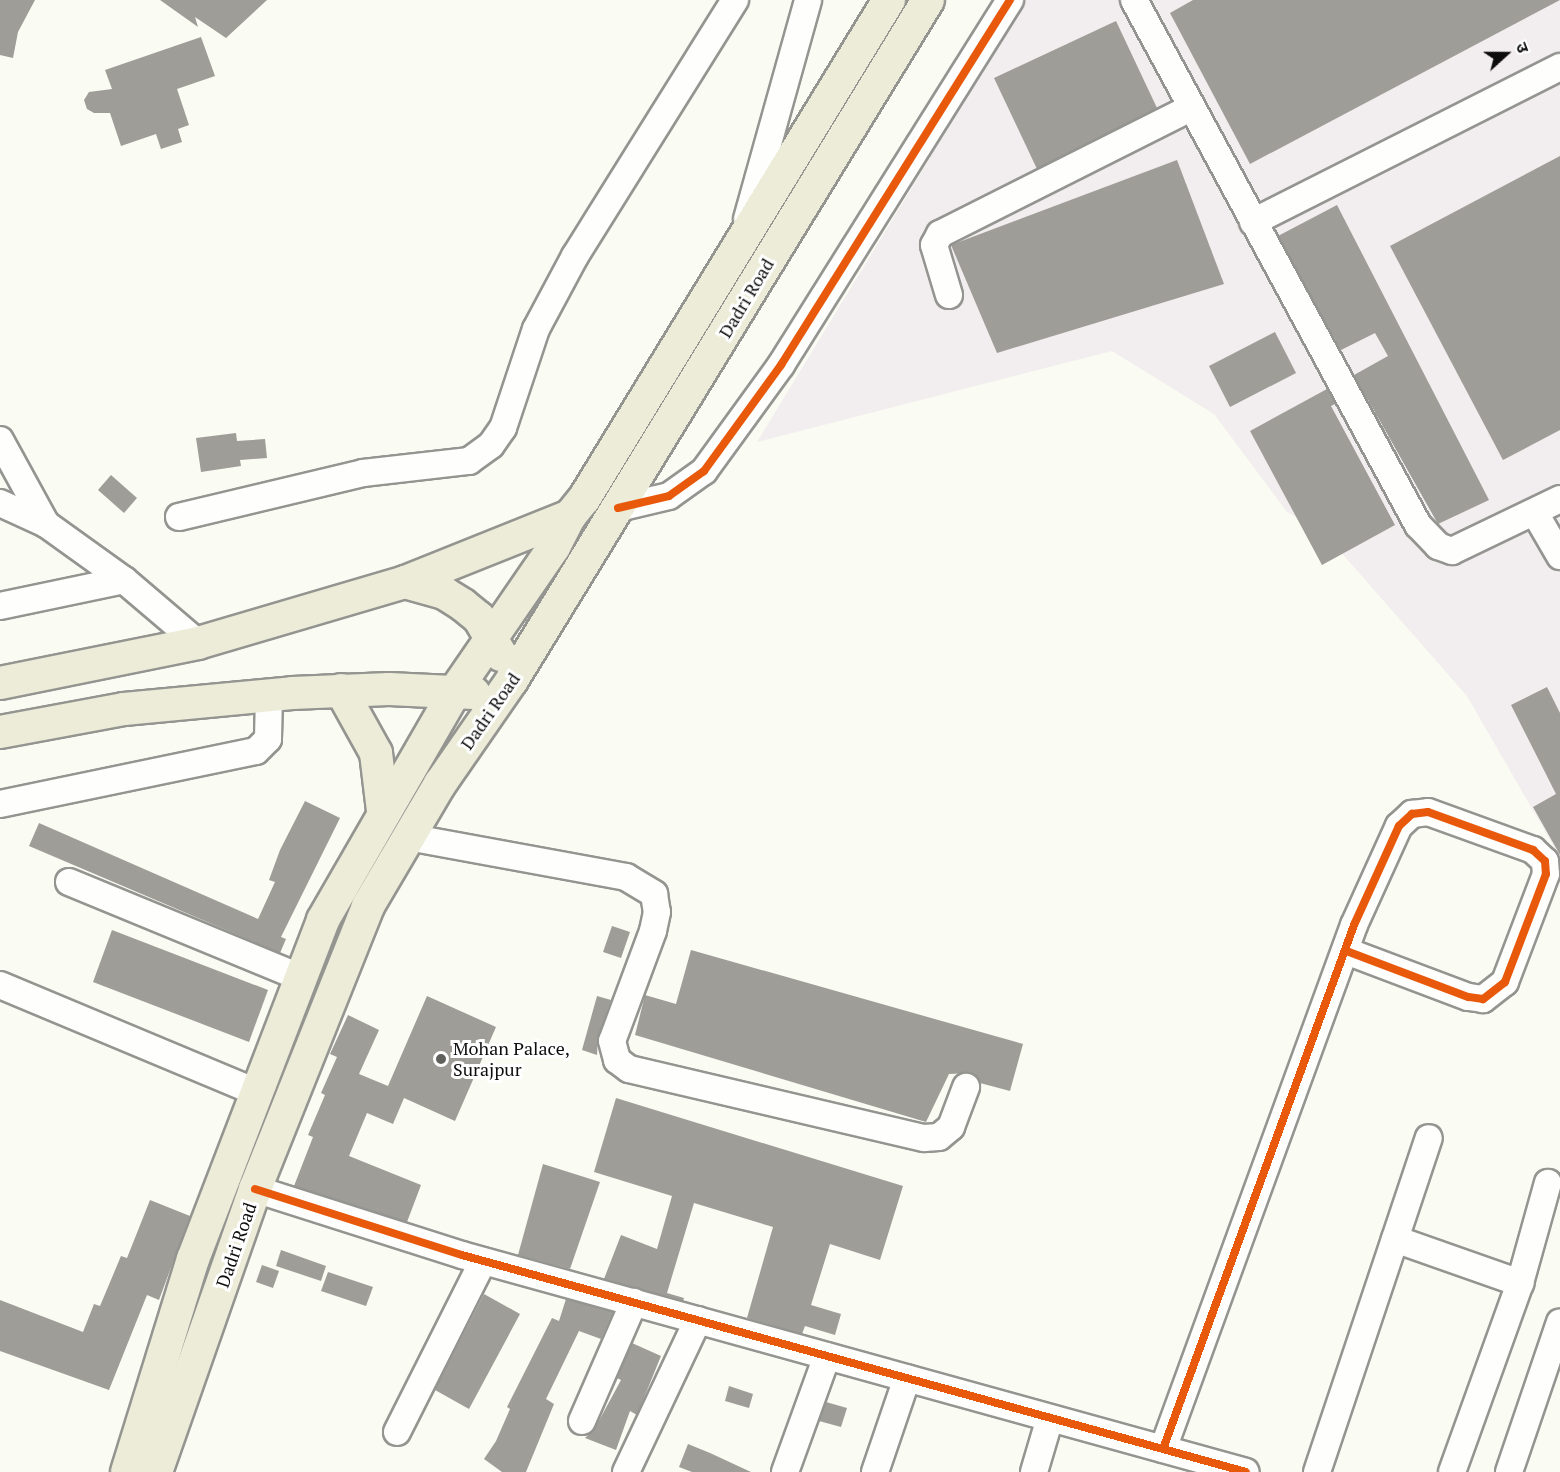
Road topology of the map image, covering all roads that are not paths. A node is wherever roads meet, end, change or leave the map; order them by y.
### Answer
1 (735, 0) edge
2 (808, 0) edge
3 (889, 0) edge
4 (928, 0) edge
5 (1010, 0) edge
6 (1134, 0) edge
7 (1560, 67) edge
8 (1191, 108) junction
9 (1253, 222) junction
10 (741, 243) junction
11 (949, 295) dead end
12 (0, 440) edge
13 (1560, 499) edge
14 (0, 503) edge
15 (577, 507) junction
16 (618, 508) junction
17 (1534, 513) junction
18 (178, 517) dead end
19 (46, 524) junction
20 (1560, 556) edge
21 (124, 580) junction
22 (405, 582) junction
23 (0, 606) edge
24 (493, 639) junction
25 (198, 643) junction
26 (0, 683) edge
27 (505, 688) junction
28 (341, 690) junction
29 (455, 691) junction
30 (269, 696) junction
31 (0, 732) edge
32 (0, 804) edge
33 (383, 811) junction
34 (408, 837) junction
35 (69, 882) dead end
36 (1346, 951) junction
37 (300, 977) junction
38 (0, 985) edge
39 (966, 1088) dead end
40 (258, 1093) junction
41 (1429, 1138) dead end
42 (1548, 1183) dead end
43 (255, 1189) junction
44 (1395, 1239) junction
45 (483, 1261) junction
46 (1520, 1283) junction
47 (634, 1302) junction
48 (698, 1320) junction
49 (1560, 1322) edge
50 (827, 1356) junction
51 (907, 1378) junction
52 (1050, 1418) junction
53 (582, 1420) dead end
54 (398, 1432) dead end
55 (1162, 1449) junction
56 (128, 1472) edge
57 (156, 1472) edge
58 (626, 1472) edge
59 (785, 1472) edge
60 (875, 1472) edge
61 (1034, 1472) edge
62 (1246, 1472) edge
63 (1317, 1472) edge
64 (1452, 1472) edge
65 (1509, 1472) edge

1 - 18 street
2 - 10 street
3 - 10 main road, Dadri Road
4 - 16 main road, Dadri Road
5 - 16 street
6 - 8 street
7 - 9 street
8 - 9 street
8 - 11 street
9 - 17 street
10 - 15 main road, Dadri Road
12 - 19 street
13 - 17 street
14 - 19 street
15 - 22 main road
15 - 24 main road, Dadri Road
16 - 27 main road, Dadri Road
17 - 20 street
19 - 21 street
21 - 23 street
21 - 25 street
22 - 24 main road
22 - 25 main road
24 - 27 main road
24 - 29 main road, Dadri Road
25 - 26 main road
27 - 29 main road
27 - 34 main road, Dadri Road
28 - 29 main road
28 - 30 main road
28 - 33 main road
29 - 33 main road, Dadri Road
30 - 31 main road
30 - 32 street
33 - 37 main road, Dadri Road
34 - 39 street
34 - 43 main road, Dadri Road
35 - 37 street
36 - 36 street
36 - 55 street
37 - 40 main road, Dadri Road
38 - 40 street
40 - 56 main road, Dadri Road
41 - 44 street
42 - 46 street
43 - 45 street
43 - 57 main road, Dadri Road
44 - 46 street
44 - 63 street
45 - 47 street
45 - 54 street
46 - 64 street
47 - 48 street
47 - 53 street
48 - 50 street
48 - 58 street
49 - 65 street
50 - 51 street
50 - 59 street
51 - 52 street
51 - 60 street
52 - 55 street
52 - 61 street
55 - 62 street

